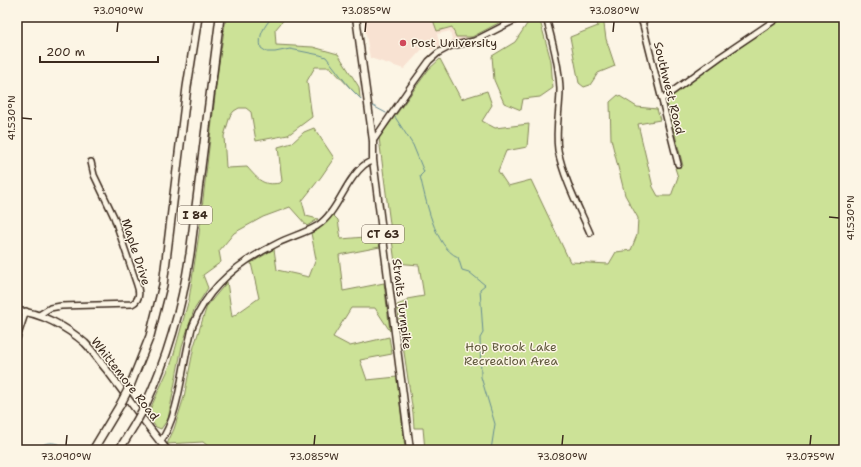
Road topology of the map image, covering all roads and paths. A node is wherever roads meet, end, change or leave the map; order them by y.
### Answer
1 (198, 17) edge
2 (220, 17) edge
3 (356, 17) edge
4 (521, 17) edge
5 (546, 17) edge
6 (648, 17) edge
7 (642, 19) edge
8 (775, 19) edge
9 (662, 99) junction
10 (373, 141) junction
11 (373, 160) junction
12 (91, 162) dead end
13 (678, 164) dead end
14 (590, 233) dead end
15 (17, 311) edge
16 (26, 311) junction
17 (39, 315) junction
18 (17, 338) edge
19 (160, 442) junction
20 (93, 450) edge
21 (119, 450) edge
22 (167, 450) edge
23 (410, 450) edge

1 - 20 highway, I 84, bridge
2 - 21 highway, I 84, bridge
3 - 10 main road, Straits Turnpike / CT 63
4 - 10 street
5 - 14 street
6 - 7 street
7 - 9 street, Southwest Road
8 - 9 street
9 - 13 street, Southwest Road
10 - 11 main road, Straits Turnpike / CT 63
11 - 19 street
11 - 23 main road, Straits Turnpike / CT 63
12 - 17 street, Maple Drive
15 - 16 main road, Whittemore Road
16 - 17 main road, Whittemore Road
16 - 18 street
17 - 19 main road, Whittemore Road
19 - 22 main road, Whittemore Road

